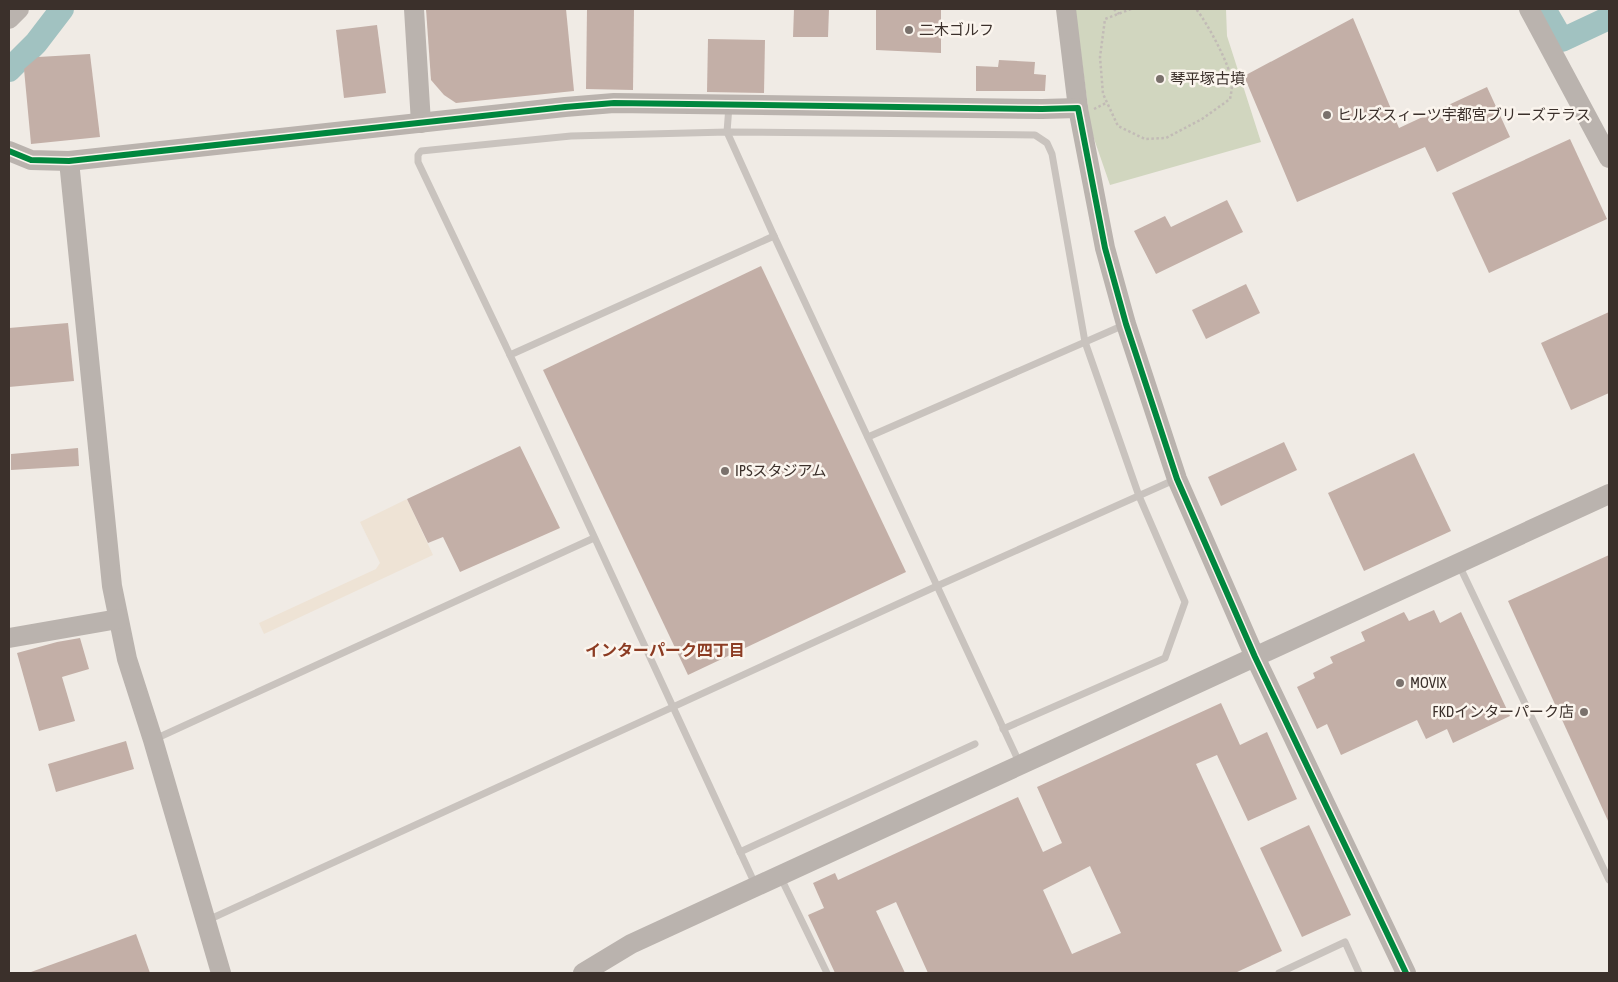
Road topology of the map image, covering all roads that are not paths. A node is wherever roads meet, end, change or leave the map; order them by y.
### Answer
1 (19, 9) edge
2 (414, 9) edge
3 (1066, 9) edge
4 (1529, 9) edge
5 (9, 19) edge
6 (730, 105) junction
7 (1078, 108) junction
8 (421, 123) junction
9 (726, 132) junction
10 (9, 151) edge
11 (1609, 158) edge
12 (69, 161) junction
13 (774, 236) junction
14 (1126, 324) junction
15 (1085, 342) junction
16 (510, 354) junction
17 (868, 437) junction
18 (1177, 479) junction
19 (1609, 494) edge
20 (1139, 496) junction
21 (594, 538) junction
22 (1458, 564) junction
23 (937, 586) junction
24 (118, 619) junction
25 (9, 638) edge
26 (1255, 658) junction
27 (673, 708) junction
28 (1003, 729) junction
29 (153, 740) junction
30 (975, 744) dead end
31 (1020, 765) junction
32 (740, 852) junction
33 (780, 876) junction
34 (1609, 880) edge
35 (756, 886) junction
36 (206, 922) junction
37 (221, 973) edge
38 (583, 973) edge
39 (827, 973) edge
40 (1279, 973) edge
41 (1359, 973) edge
42 (1406, 973) edge

1 - 5 street
2 - 8 street
3 - 7 street
4 - 11 street
6 - 7 street
6 - 8 street
6 - 9 lane
7 - 14 street
8 - 12 street
9 - 13 lane
9 - 15 lane
9 - 16 lane
10 - 12 street
12 - 24 street
13 - 16 lane
13 - 17 lane
14 - 15 lane
14 - 18 street
15 - 17 lane
15 - 20 lane
16 - 21 lane
17 - 23 lane
18 - 20 lane
18 - 26 street
19 - 22 street
20 - 23 lane
20 - 28 lane
21 - 27 lane
21 - 29 lane
22 - 26 street
22 - 34 lane
23 - 27 lane
23 - 28 lane
24 - 25 street
24 - 29 street
26 - 31 street
26 - 42 street
27 - 32 lane
27 - 36 lane
28 - 31 lane
29 - 36 street
30 - 32 lane
31 - 33 street
32 - 35 lane
33 - 35 street
33 - 39 lane
35 - 38 street
36 - 37 street
40 - 41 lane

